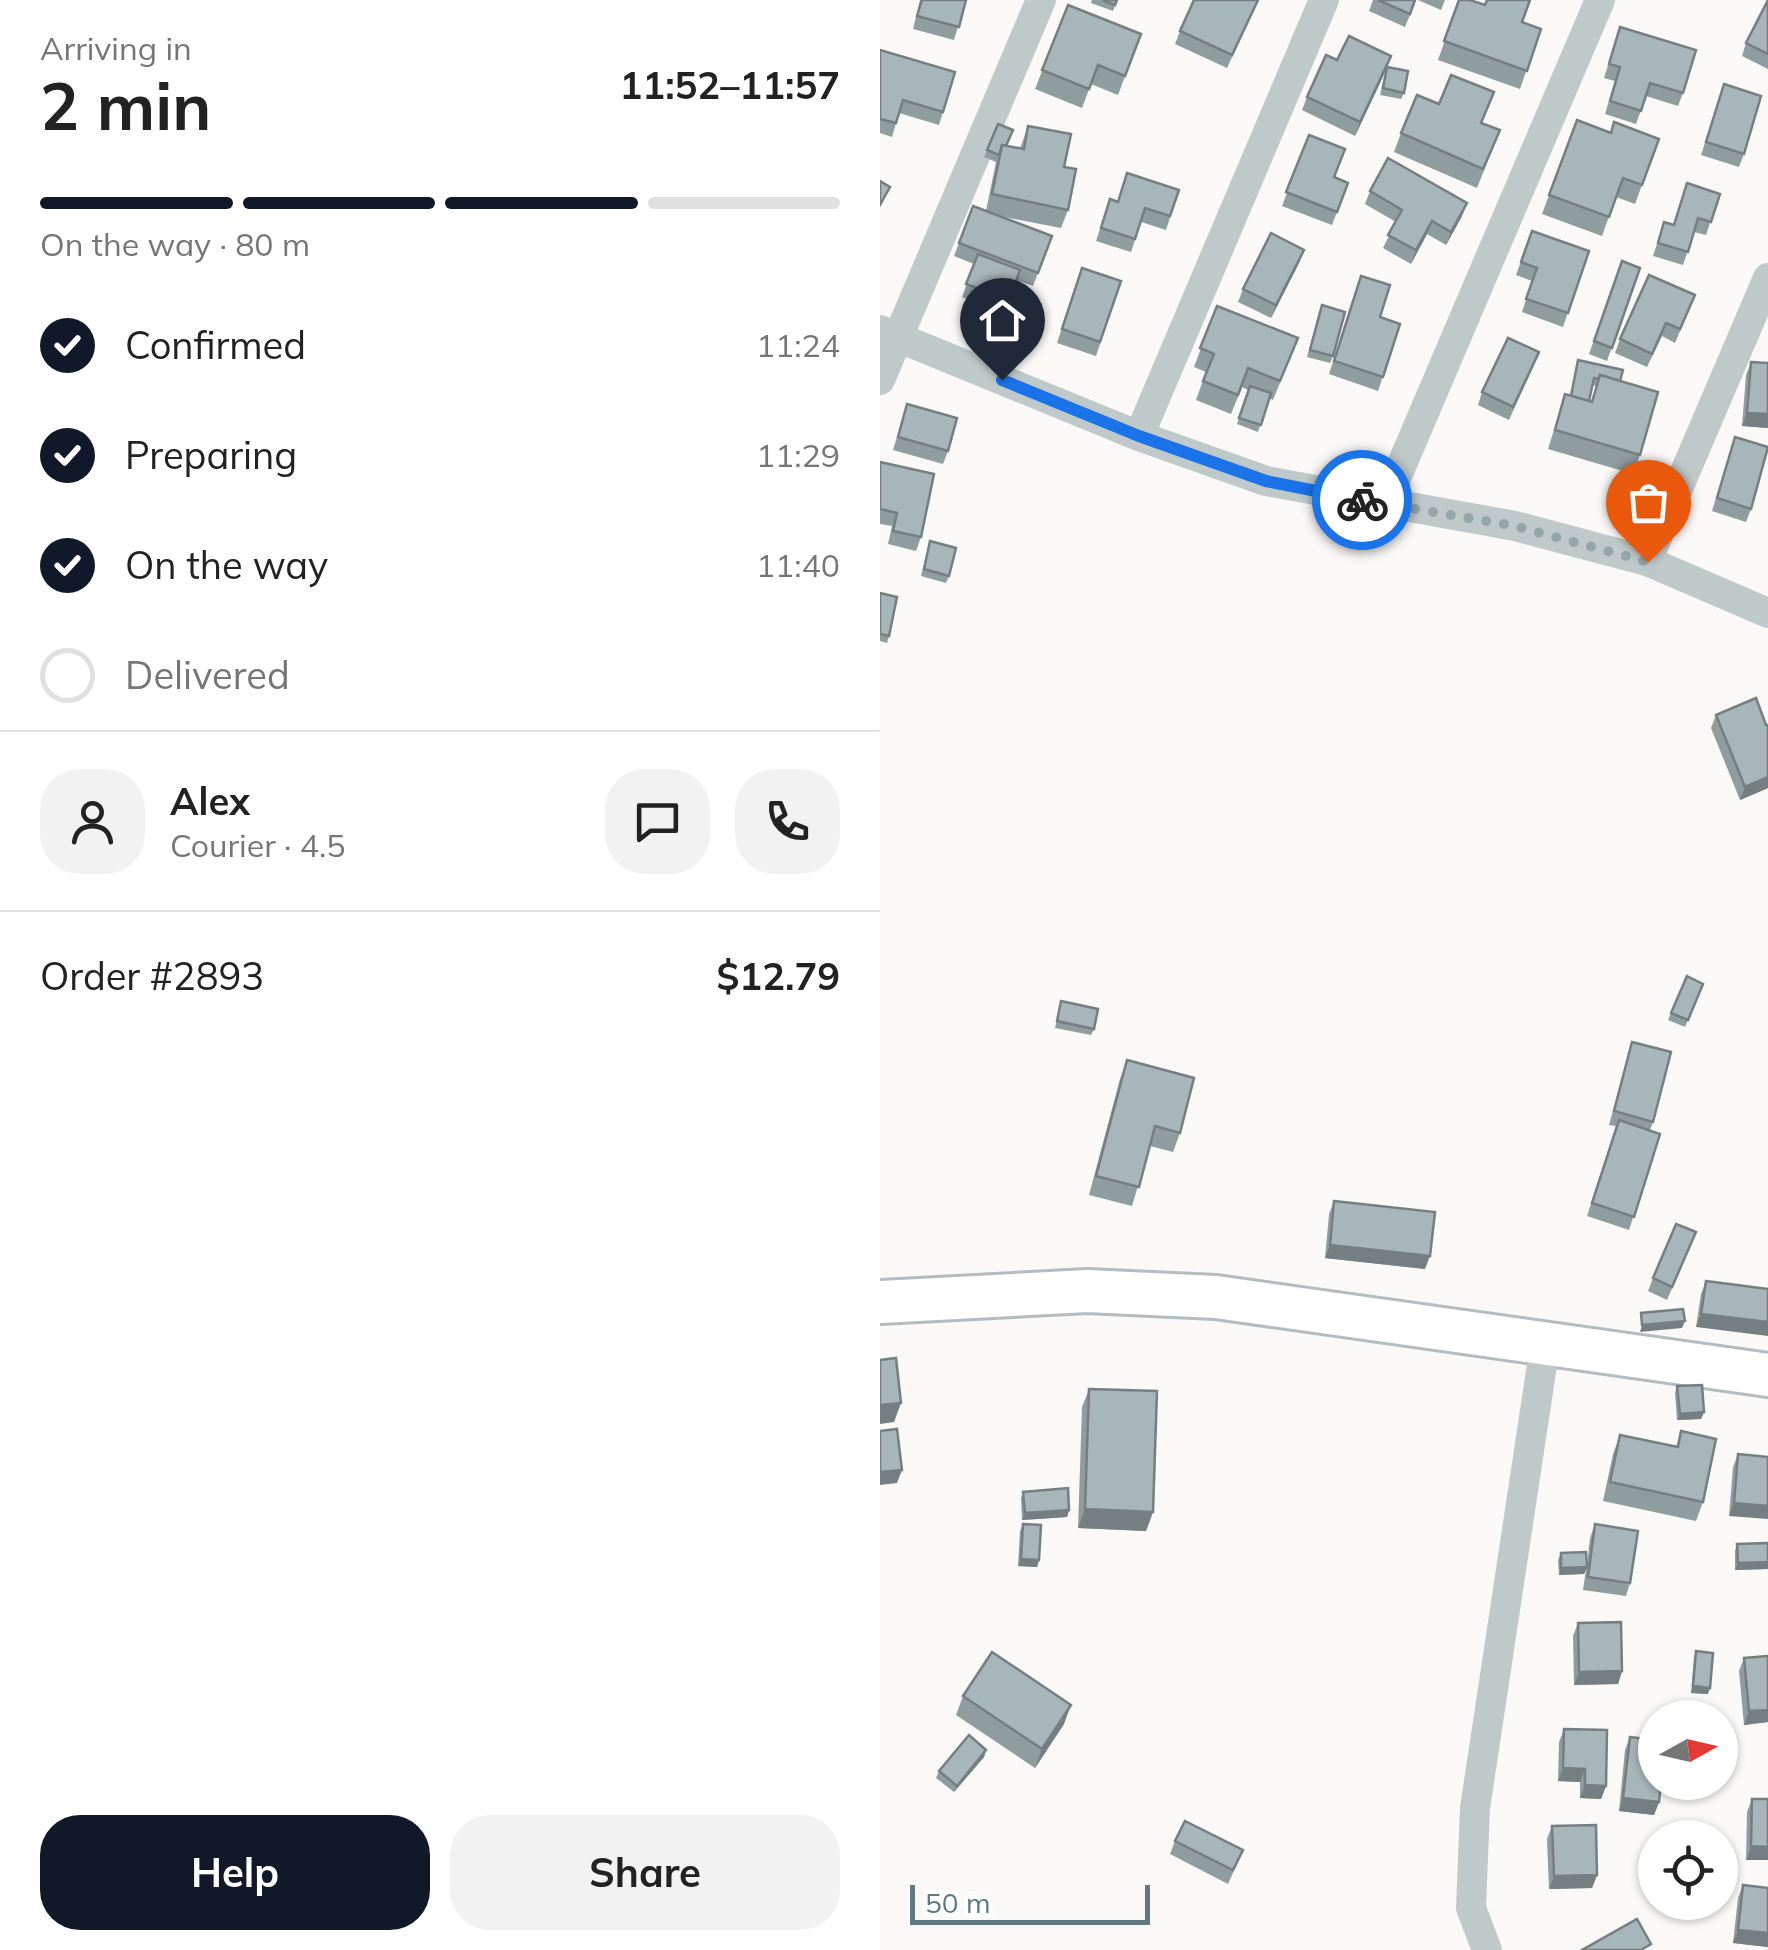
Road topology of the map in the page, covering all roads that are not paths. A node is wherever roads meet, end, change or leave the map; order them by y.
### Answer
1 (1041, 0) edge
2 (1324, 0) edge
3 (1600, 0) edge
4 (1768, 278) edge
5 (890, 334) edge
6 (880, 380) edge
7 (1139, 436) junction
8 (1385, 504) junction
9 (1648, 562) junction
10 (1768, 613) edge
11 (880, 1302) edge
12 (1545, 1346) junction
13 (1768, 1374) edge
14 (1486, 1950) edge

1 - 5 street
2 - 7 street
3 - 8 street
4 - 9 street
5 - 6 street
5 - 7 street
7 - 8 street
8 - 9 street
9 - 10 street
11 - 12 street
12 - 13 street
12 - 14 street

